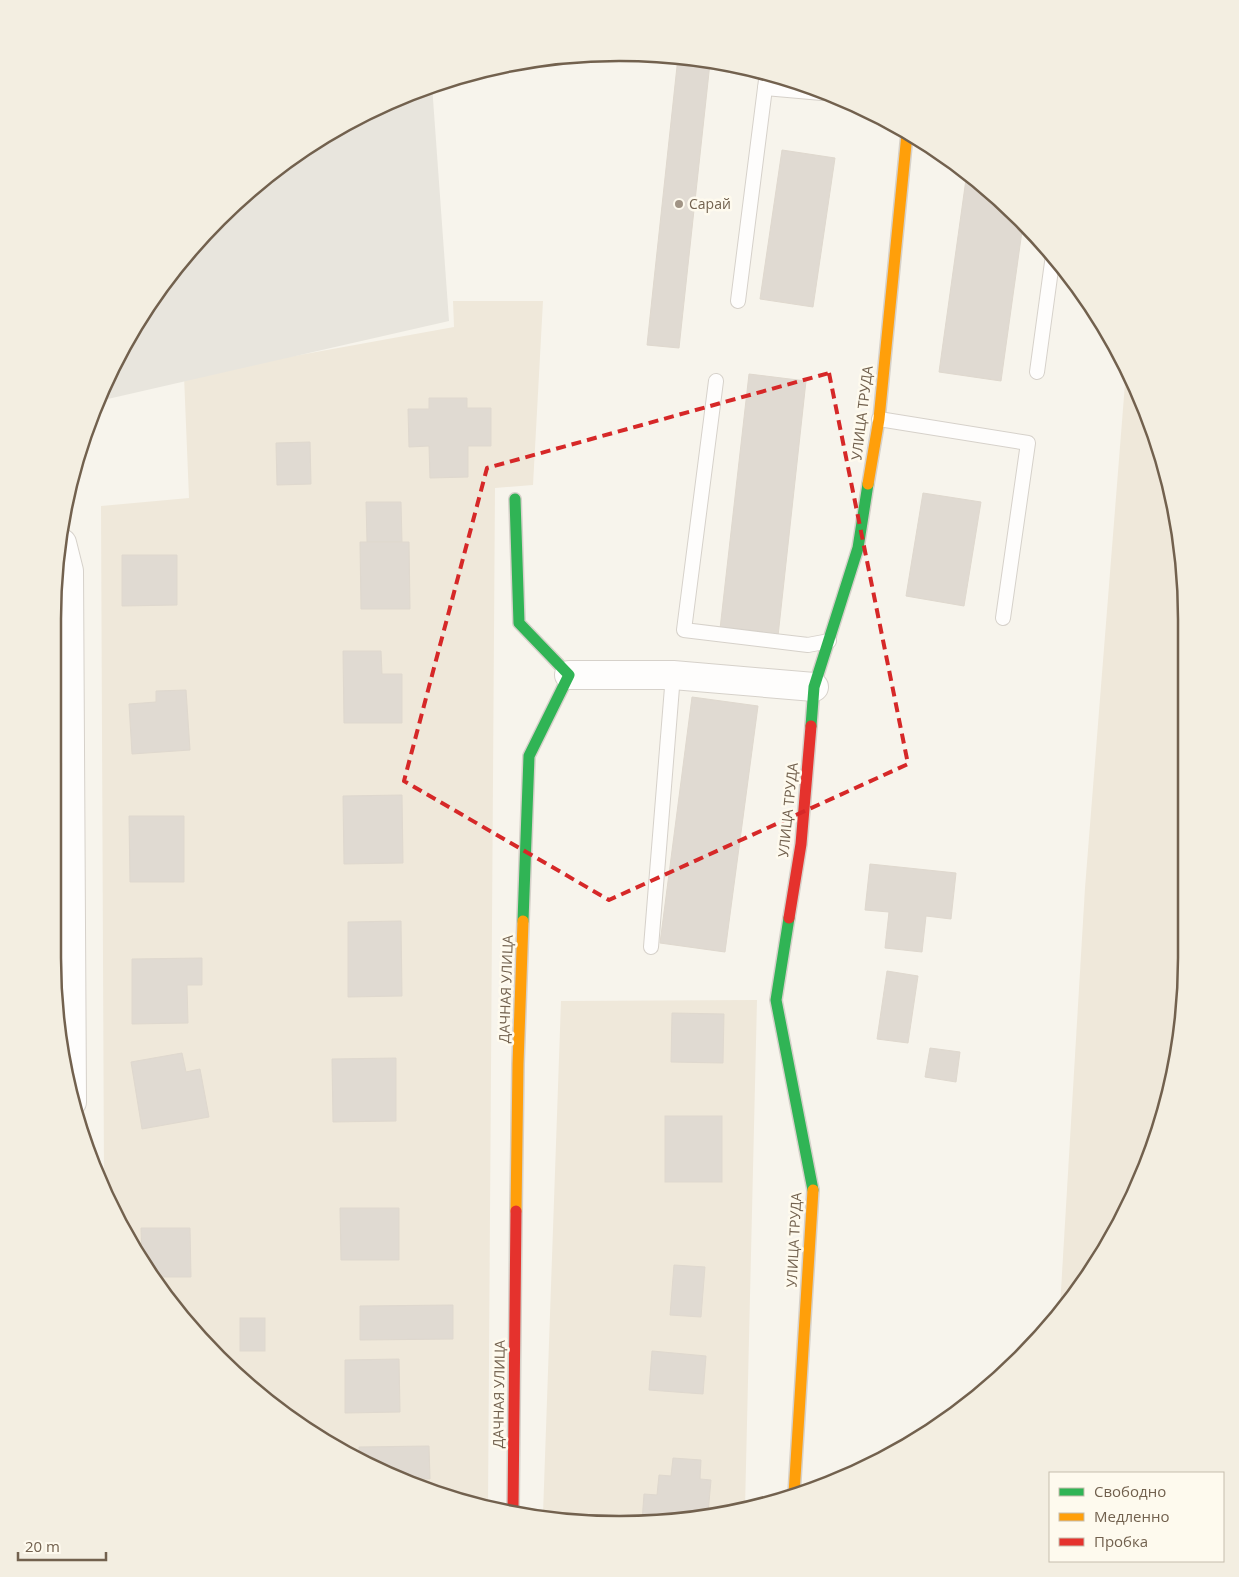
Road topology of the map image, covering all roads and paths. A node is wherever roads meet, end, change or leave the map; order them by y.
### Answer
1 (766, 81) edge
2 (766, 88) junction
3 (799, 91) edge
4 (905, 140) edge
5 (1051, 267) edge
6 (738, 301) dead end
7 (1037, 372) dead end
8 (716, 381) dead end
9 (878, 419) junction
10 (515, 499) dead end
11 (65, 555) edge
12 (1003, 618) dead end
13 (829, 641) junction
14 (569, 675) junction
15 (673, 675) junction
16 (814, 687) junction
17 (651, 947) dead end
18 (72, 1065) edge
19 (794, 1487) edge
20 (513, 1505) edge

1 - 2 lane
2 - 3 lane
2 - 6 lane
4 - 9 street, УЛИЦА ТРУДА
5 - 7 lane
8 - 13 lane
9 - 12 lane
9 - 13 street, УЛИЦА ТРУДА
10 - 14 street
11 - 18 street
13 - 16 street, УЛИЦА ТРУДА
14 - 15 street
14 - 20 street, ДАЧНАЯ УЛИЦА
15 - 16 street
15 - 17 lane
16 - 19 street, УЛИЦА ТРУДА

